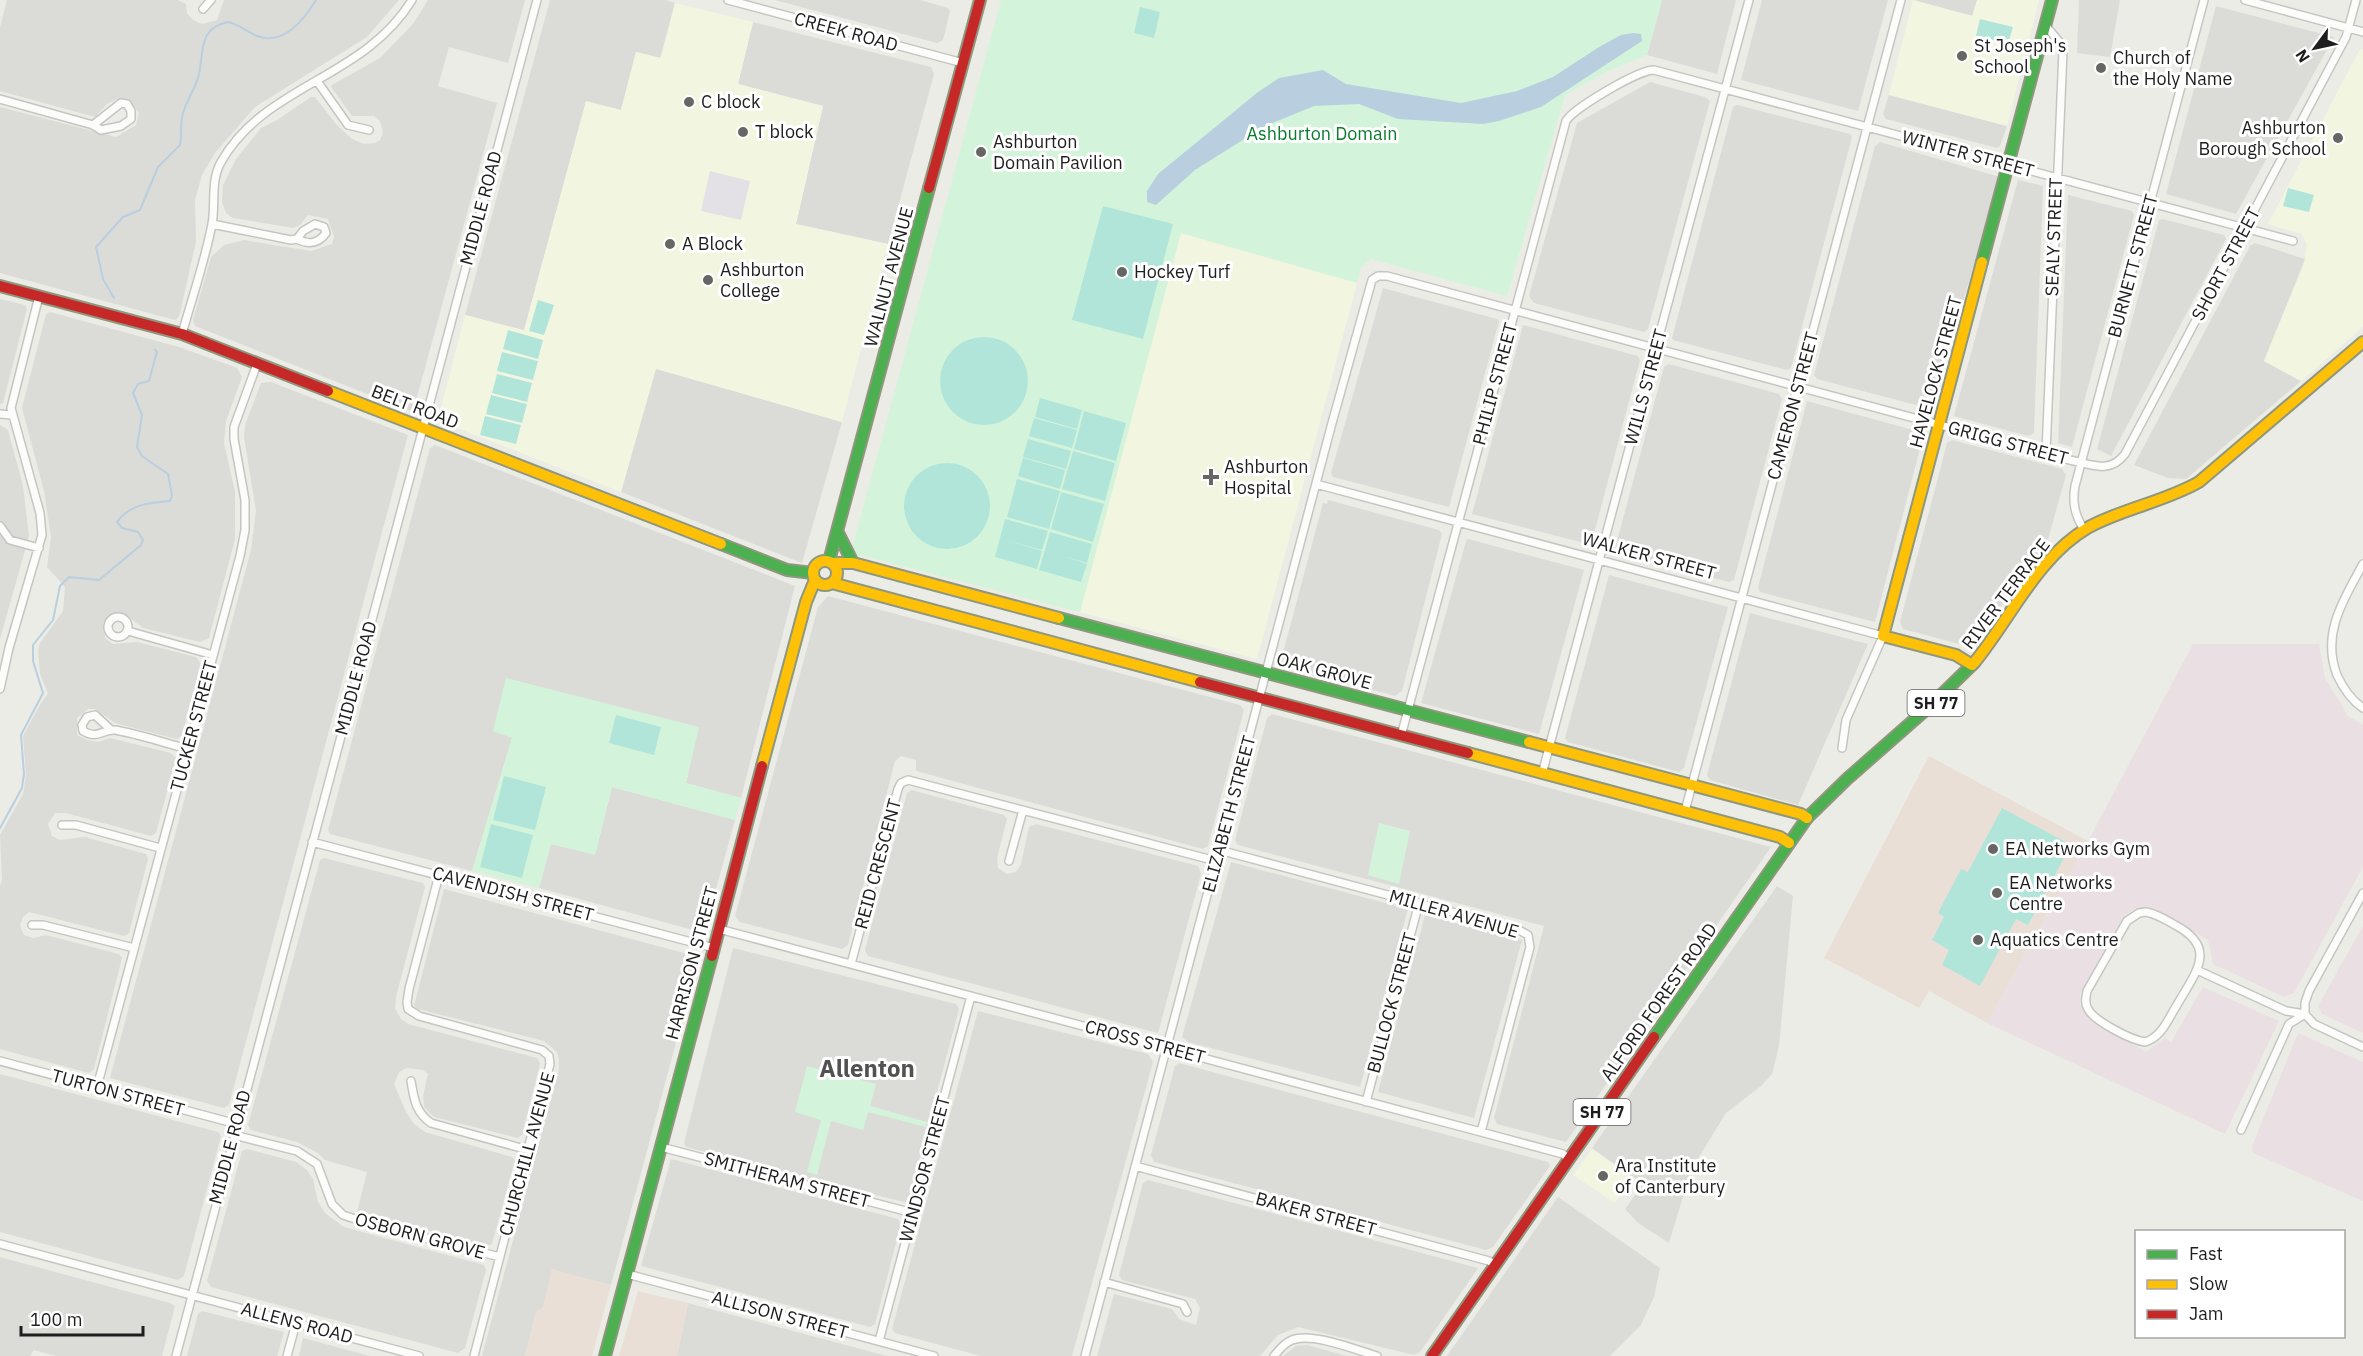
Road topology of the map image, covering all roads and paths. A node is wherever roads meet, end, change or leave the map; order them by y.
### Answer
1 (211, 0) edge
2 (412, 0) edge
3 (537, 0) edge
4 (728, 0) edge
5 (980, 0) edge
6 (1749, 0) edge
7 (1901, 0) edge
8 (2052, 0) edge
9 (2204, 0) edge
10 (2245, 0) edge
11 (2356, 0) edge
12 (754, 3) edge
13 (202, 9) dead end
14 (2046, 26) junction
15 (2349, 28) junction
16 (2363, 32) edge
17 (963, 63) junction
18 (1642, 72) joint
19 (317, 81) junction
20 (1725, 89) junction
21 (0, 99) edge
22 (93, 125) junction
23 (1867, 127) junction
24 (369, 130) dead end
25 (2008, 165) junction
26 (2056, 177) junction
27 (2150, 202) junction
28 (212, 224) junction
29 (2245, 228) junction
30 (297, 239) dead end
31 (2293, 241) dead end
32 (1378, 276) joint
33 (0, 286) edge
34 (39, 296) junction
35 (1515, 310) junction
36 (182, 334) junction
37 (2362, 345) edge
38 (1656, 348) junction
39 (257, 364) junction
40 (1798, 386) junction
41 (0, 414) edge
42 (12, 416) junction
43 (1940, 424) junction
44 (423, 428) junction
45 (2046, 453) junction
46 (2080, 462) junction
47 (1316, 484) junction
48 (1458, 522) junction
49 (0, 526) edge
50 (2084, 530) junction
51 (838, 533) junction
52 (39, 548) junction
53 (1600, 560) junction
54 (830, 562) junction
55 (853, 563) junction
56 (2363, 564) edge
57 (814, 577) junction
58 (832, 583) junction
59 (1742, 598) junction
60 (128, 631) dead end
61 (1884, 636) junction
62 (213, 655) junction
63 (1972, 665) junction
64 (1266, 672) junction
65 (0, 689) edge
66 (1259, 699) junction
67 (2363, 708) edge
68 (1407, 711) junction
69 (111, 730) dead end
70 (1401, 736) junction
71 (188, 748) junction
72 (1842, 748) dead end
73 (1549, 749) junction
74 (1542, 774) junction
75 (1692, 786) junction
76 (1023, 810) junction
77 (1685, 811) junction
78 (1807, 818) junction
79 (62, 825) dead end
80 (312, 842) junction
81 (1789, 843) junction
82 (160, 848) junction
83 (1219, 850) junction
84 (1009, 861) dead end
85 (1216, 861) junction
86 (440, 875) junction
87 (2363, 893) edge
88 (1419, 903) junction
89 (32, 925) dead end
90 (719, 929) junction
91 (134, 948) junction
92 (714, 948) junction
93 (851, 964) junction
94 (2197, 970) junction
95 (971, 996) junction
96 (2305, 1014) junction
97 (2363, 1047) edge
98 (1167, 1048) junction
99 (0, 1061) edge
100 (411, 1081) dead end
101 (97, 1087) junction
102 (1366, 1102) junction
103 (237, 1124) junction
104 (2241, 1130) dead end
105 (1480, 1132) junction
106 (234, 1135) junction
107 (661, 1147) junction
108 (528, 1150) junction
109 (1569, 1159) junction
110 (1135, 1166) junction
111 (913, 1213) junction
112 (0, 1244) edge
113 (500, 1257) junction
114 (1495, 1265) junction
115 (627, 1274) junction
116 (1104, 1282) junction
117 (191, 1295) junction
118 (1187, 1312) dead end
119 (296, 1323) junction
120 (879, 1341) junction
121 (176, 1356) edge
122 (287, 1356) edge
123 (419, 1356) edge
124 (474, 1356) edge
125 (605, 1356) edge
126 (934, 1356) edge
127 (1084, 1356) edge
128 (1274, 1356) edge
129 (1377, 1356) edge
130 (1432, 1356) edge

1 - 13 street
2 - 19 street
3 - 44 street, MIDDLE ROAD
4 - 12 street, CREEK ROAD
5 - 17 street, WALNUT AVENUE
6 - 20 street, WILLS STREET
7 - 23 street, CAMERON STREET
8 - 14 street, HAVELOCK STREET
9 - 27 street, BURNETT STREET
10 - 15 street
11 - 15 street, SHORT STREET
12 - 17 street, CREEK ROAD
14 - 25 street, HAVELOCK STREET
14 - 26 street, SEALY STREET
15 - 16 street
15 - 29 street, SHORT STREET
17 - 51 street, WALNUT AVENUE
18 - 20 street, WINTER STREET
18 - 35 street, PHILIP STREET
19 - 24 street
19 - 28 street
20 - 23 street, WINTER STREET
20 - 38 street, WILLS STREET
21 - 22 street
22 - 22 street
23 - 25 street, WINTER STREET
23 - 40 street, CAMERON STREET
25 - 26 street, WINTER STREET
25 - 43 street, HAVELOCK STREET
26 - 27 street, WINTER STREET
26 - 45 street, SEALY STREET
27 - 29 street, WINTER STREET
27 - 46 street, BURNETT STREET
28 - 30 street
28 - 36 street
29 - 31 street, WINTER STREET
29 - 46 street, SHORT STREET
32 - 35 street, GRIGG STREET
32 - 47 street, ELIZABETH STREET
33 - 34 street, BELT ROAD
34 - 36 street, BELT ROAD
34 - 42 street
35 - 38 street, GRIGG STREET
35 - 48 street, PHILIP STREET
36 - 39 street, BELT ROAD
37 - 50 street, RIVER TERRACE / SH 77
38 - 40 street, GRIGG STREET
38 - 53 street, WILLS STREET
39 - 44 street, BELT ROAD
39 - 62 street, TUCKER STREET
40 - 43 street, GRIGG STREET
40 - 59 street, CAMERON STREET
41 - 42 street
42 - 52 street
43 - 45 street, GRIGG STREET
43 - 61 street, HAVELOCK STREET
44 - 57 street, BELT ROAD
44 - 80 street, MIDDLE ROAD
45 - 46 street, GRIGG STREET
46 - 50 street, BURNETT STREET
47 - 48 street, WALKER STREET
47 - 64 street, ELIZABETH STREET
48 - 53 street, WALKER STREET
48 - 68 street, PHILIP STREET
49 - 52 street
50 - 63 street, RIVER TERRACE / SH 77
51 - 54 street, WALNUT AVENUE
51 - 55 street
52 - 65 street
53 - 59 street, WALKER STREET
53 - 73 street, WILLS STREET
54 - 55 street, OAK GROVE
54 - 57 street
54 - 58 street
55 - 64 street, OAK GROVE
56 - 67 street
57 - 58 street
57 - 90 street, HARRISON STREET
58 - 66 street
59 - 61 street, WALKER STREET
59 - 75 street, CAMERON STREET
60 - 62 street
61 - 63 street, WALKER STREET
61 - 72 street, HAVELOCK STREET
62 - 71 street, TUCKER STREET
63 - 78 street, RIVER TERRACE / SH 77
64 - 66 street, ELIZABETH STREET
64 - 68 street, OAK GROVE
66 - 70 street
66 - 83 street, ELIZABETH STREET
68 - 70 street, PHILIP STREET
68 - 73 street, OAK GROVE
69 - 71 street
70 - 74 street
71 - 82 street, TUCKER STREET
73 - 74 street, WILLS STREET
73 - 75 street, OAK GROVE
74 - 77 street
75 - 77 street, CAMERON STREET
75 - 78 street, OAK GROVE
76 - 84 street
76 - 85 street, REID CRESCENT
76 - 93 street, REID CRESCENT
77 - 81 street
78 - 81 street, RIVER TERRACE / SH 77
79 - 82 street
80 - 86 street, CAVENDISH STREET
80 - 103 street, MIDDLE ROAD
81 - 109 street, ALFORD FOREST ROAD / SH 77
82 - 91 street, TUCKER STREET
83 - 85 street, ELIZABETH STREET
83 - 88 street, MILLER AVENUE
85 - 98 street, ELIZABETH STREET
86 - 92 street, CAVENDISH STREET
86 - 108 street, CHURCHILL AVENUE
87 - 96 street
88 - 102 street, BULLOCK STREET
88 - 105 street, MILLER AVENUE
89 - 91 street
90 - 92 street, HARRISON STREET
90 - 93 street, CROSS STREET
91 - 101 street, TUCKER STREET
92 - 107 street, HARRISON STREET
93 - 95 street, CROSS STREET
94 - 94 street
94 - 96 street
95 - 98 street, CROSS STREET
95 - 111 street, WINDSOR STREET
96 - 97 street
96 - 104 street
98 - 102 street, CROSS STREET
98 - 110 street, ELIZABETH STREET
99 - 101 street, TURTON STREET
100 - 108 street
101 - 103 street, TURTON STREET
102 - 105 street, CROSS STREET
103 - 106 street, MIDDLE ROAD
105 - 109 street, CROSS STREET
106 - 113 street, OSBORN GROVE
106 - 117 street, MIDDLE ROAD
107 - 111 street, SMITHERAM STREET
107 - 115 street, HARRISON STREET
108 - 113 street, CHURCHILL AVENUE
109 - 114 street, ALFORD FOREST ROAD / SH 77
110 - 114 street, BAKER STREET
110 - 116 street, ELIZABETH STREET
111 - 120 street, WINDSOR STREET
112 - 117 street, ALLENS ROAD
113 - 124 street, CHURCHILL AVENUE
114 - 130 street, ALFORD FOREST ROAD / SH 77
115 - 120 street, ALLISON STREET
115 - 125 street, HARRISON STREET
116 - 118 street
116 - 127 street, ELIZABETH STREET
117 - 119 street, ALLENS ROAD
117 - 121 street, MIDDLE ROAD
119 - 122 street
119 - 123 street, ALLENS ROAD
120 - 126 street, ALLISON STREET
128 - 129 street

